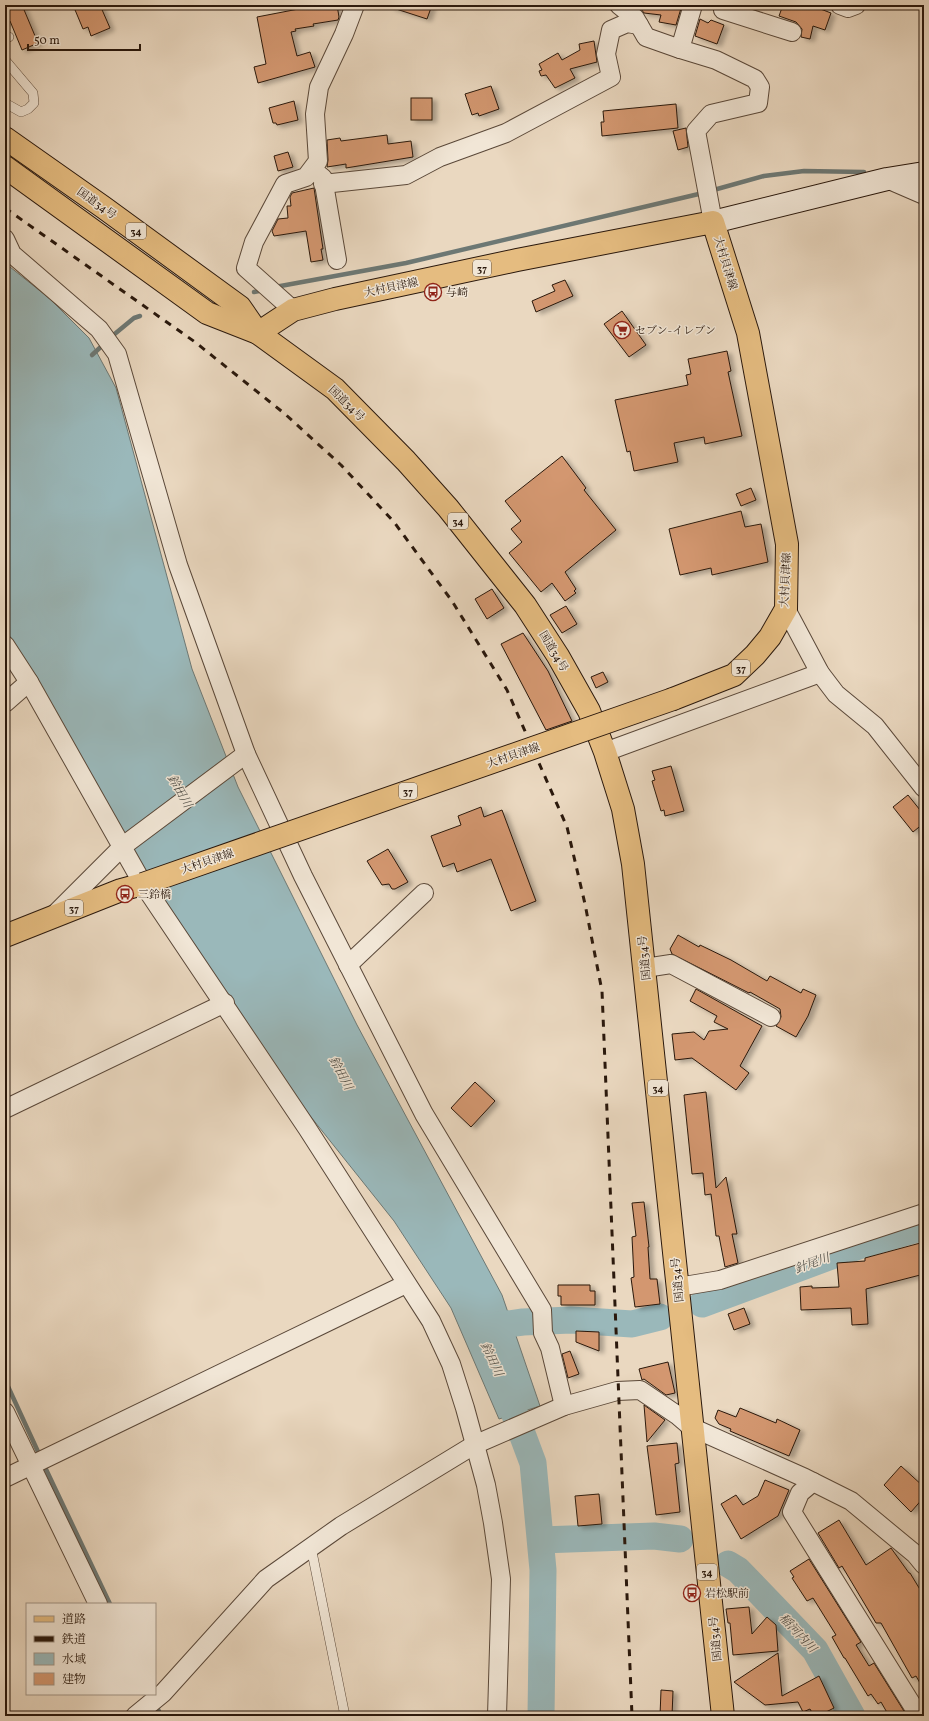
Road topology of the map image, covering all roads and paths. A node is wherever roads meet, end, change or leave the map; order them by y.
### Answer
1 (355, 5) edge
2 (619, 5) edge
3 (693, 5) edge
4 (704, 5) edge
5 (840, 5) edge
6 (856, 5) edge
7 (723, 7) edge
8 (639, 25) junction
9 (792, 32) dead end
10 (680, 49) junction
11 (5, 60) edge
12 (5, 103) edge
13 (5, 138) edge
14 (5, 167) edge
15 (311, 169) junction
16 (924, 173) edge
17 (887, 179) junction
18 (323, 184) junction
19 (924, 195) edge
20 (711, 212) junction
21 (5, 240) edge
22 (337, 260) dead end
23 (286, 303) junction
24 (258, 333) junction
25 (786, 609) junction
26 (5, 645) edge
27 (820, 673) junction
28 (29, 682) junction
29 (5, 703) edge
30 (605, 752) junction
31 (241, 759) junction
32 (924, 788) edge
33 (127, 844) junction
34 (143, 884) junction
35 (424, 893) dead end
36 (53, 916) junction
37 (5, 936) edge
38 (348, 964) junction
39 (645, 968) junction
40 (224, 1003) junction
41 (771, 1017) dead end
42 (5, 1109) edge
43 (924, 1213) edge
44 (406, 1284) junction
45 (678, 1287) junction
46 (562, 1407) junction
47 (5, 1412) edge
48 (691, 1427) junction
49 (477, 1443) junction
50 (38, 1462) junction
51 (5, 1478) edge
52 (813, 1482) junction
53 (311, 1547) junction
54 (924, 1565) edge
55 (98, 1603) edge
56 (144, 1707) edge
57 (345, 1716) edge
58 (497, 1716) edge
59 (723, 1716) edge
60 (919, 1716) edge

1 - 15 street
2 - 8 street
3 - 10 street
4 - 7 street
5 - 6 street
7 - 9 street
8 - 10 street
8 - 18 street
10 - 20 street
11 - 12 lane
13 - 24 main road, 国道34号 / 34
14 - 24 main road, 国道34号 / 34
15 - 18 street
15 - 23 street
16 - 17 main road
17 - 19 street
17 - 20 main road
18 - 22 street
20 - 23 main road, 大村貝津線 / 37
20 - 25 main road, 大村貝津線 / 37
21 - 31 street
23 - 24 main road, 大村貝津線 / 37
24 - 30 main road, 国道34号 / 34
25 - 27 street
25 - 34 main road, 大村貝津線 / 37, bridge
26 - 28 street
27 - 30 street
27 - 32 street
28 - 29 street
28 - 33 street
30 - 39 main road, 国道34号 / 34
31 - 33 street
31 - 38 street
33 - 34 street
33 - 36 street
34 - 36 main road, 大村貝津線 / 37
34 - 40 street
35 - 38 street
36 - 37 main road, 大村貝津線 / 37
38 - 46 street
39 - 41 street
39 - 45 main road, 国道34号 / 34
40 - 42 street
40 - 44 street
43 - 45 street
44 - 49 street
44 - 50 street
45 - 48 main road, 国道34号 / 34
46 - 48 street
46 - 49 street
47 - 50 street
48 - 52 street
48 - 59 main road, 国道34号 / 34
49 - 53 street
49 - 58 street
50 - 51 street
50 - 55 street
52 - 54 street
52 - 60 street
53 - 56 street
53 - 57 lane

